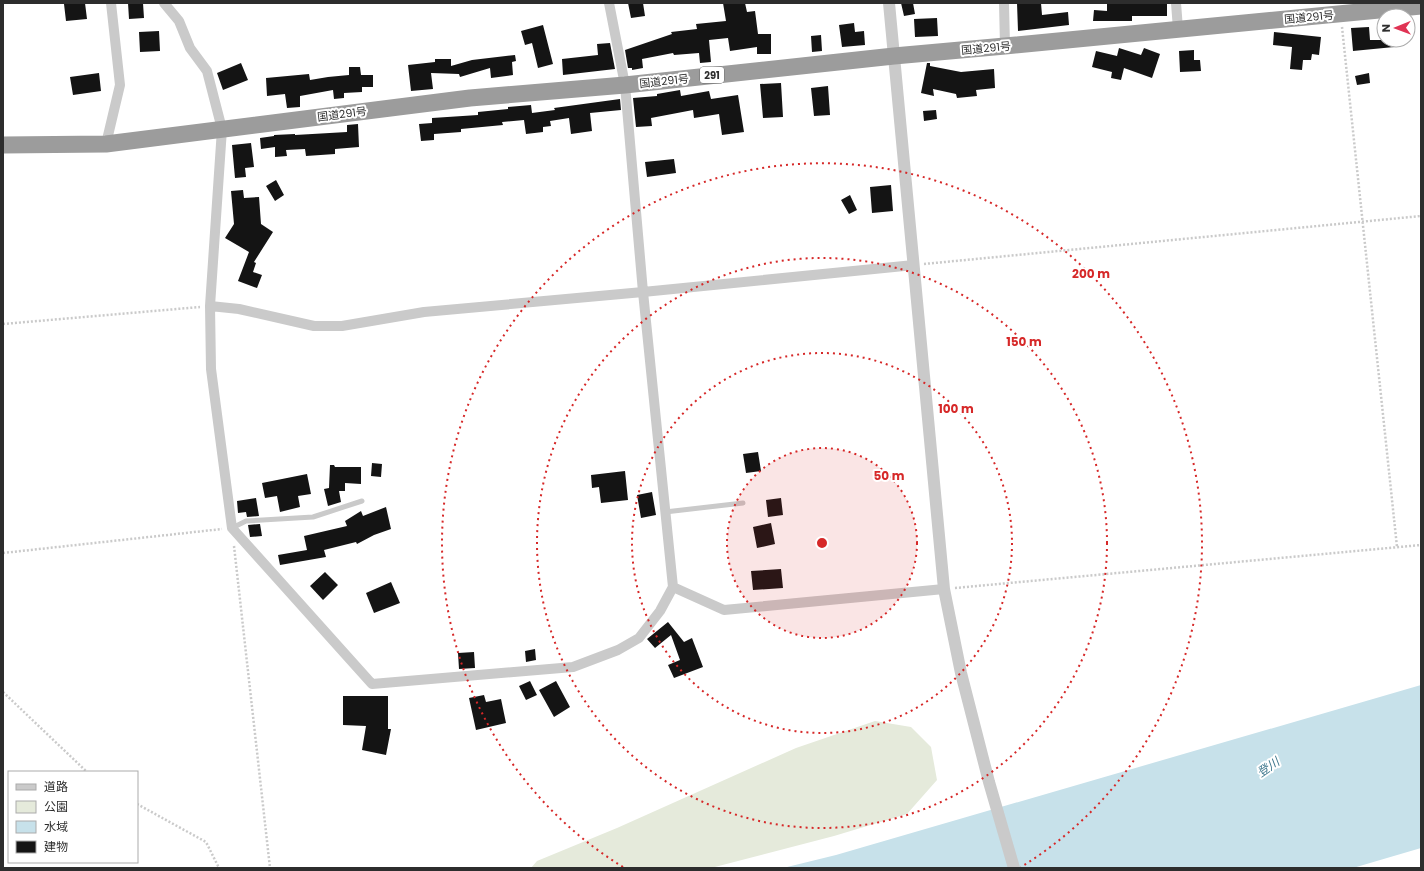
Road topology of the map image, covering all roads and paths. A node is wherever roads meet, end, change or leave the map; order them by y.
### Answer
1 (111, 3) edge
2 (164, 3) edge
3 (609, 3) edge
4 (889, 3) edge
5 (1004, 3) edge
6 (1176, 3) edge
7 (1421, 6) edge
8 (1340, 14) junction
9 (1178, 29) junction
10 (1005, 46) junction
11 (894, 56) junction
12 (624, 85) junction
13 (222, 129) junction
14 (106, 144) junction
15 (3, 145) edge
16 (1421, 216) edge
17 (1363, 222) junction
18 (914, 265) junction
19 (643, 292) junction
20 (210, 306) junction
21 (3, 324) edge
22 (362, 501) dead end
23 (743, 503) dead end
24 (665, 512) junction
25 (232, 528) junction
26 (1421, 546) edge
27 (1397, 547) junction
28 (3, 553) edge
29 (673, 586) junction
30 (944, 589) junction
31 (3, 692) edge
32 (86, 771) edge
33 (138, 805) edge
34 (219, 868) edge
35 (270, 868) edge
36 (1014, 868) edge

1 - 14 street
2 - 13 street
3 - 12 street
4 - 11 street
5 - 10 street
6 - 9 street
7 - 8 highway, 国道291号 / 291
8 - 9 highway, 国道291号 / 291
8 - 17 path
9 - 10 highway, 国道291号 / 291
10 - 11 highway, 国道291号 / 291
11 - 12 highway, 国道291号 / 291
11 - 18 street
12 - 13 highway, 国道291号 / 291
12 - 19 street
13 - 14 highway, 国道291号 / 291
13 - 20 street
14 - 15 highway, 国道291号 / 291
16 - 17 path
17 - 18 path
17 - 27 path
18 - 19 street
18 - 30 street
19 - 20 street
19 - 24 street
20 - 21 path
20 - 25 street
22 - 25 lane
23 - 24 lane
24 - 29 street
25 - 28 path
25 - 29 street
25 - 35 path
26 - 27 path
27 - 30 path
29 - 30 street
30 - 36 street
31 - 32 path
33 - 34 path

